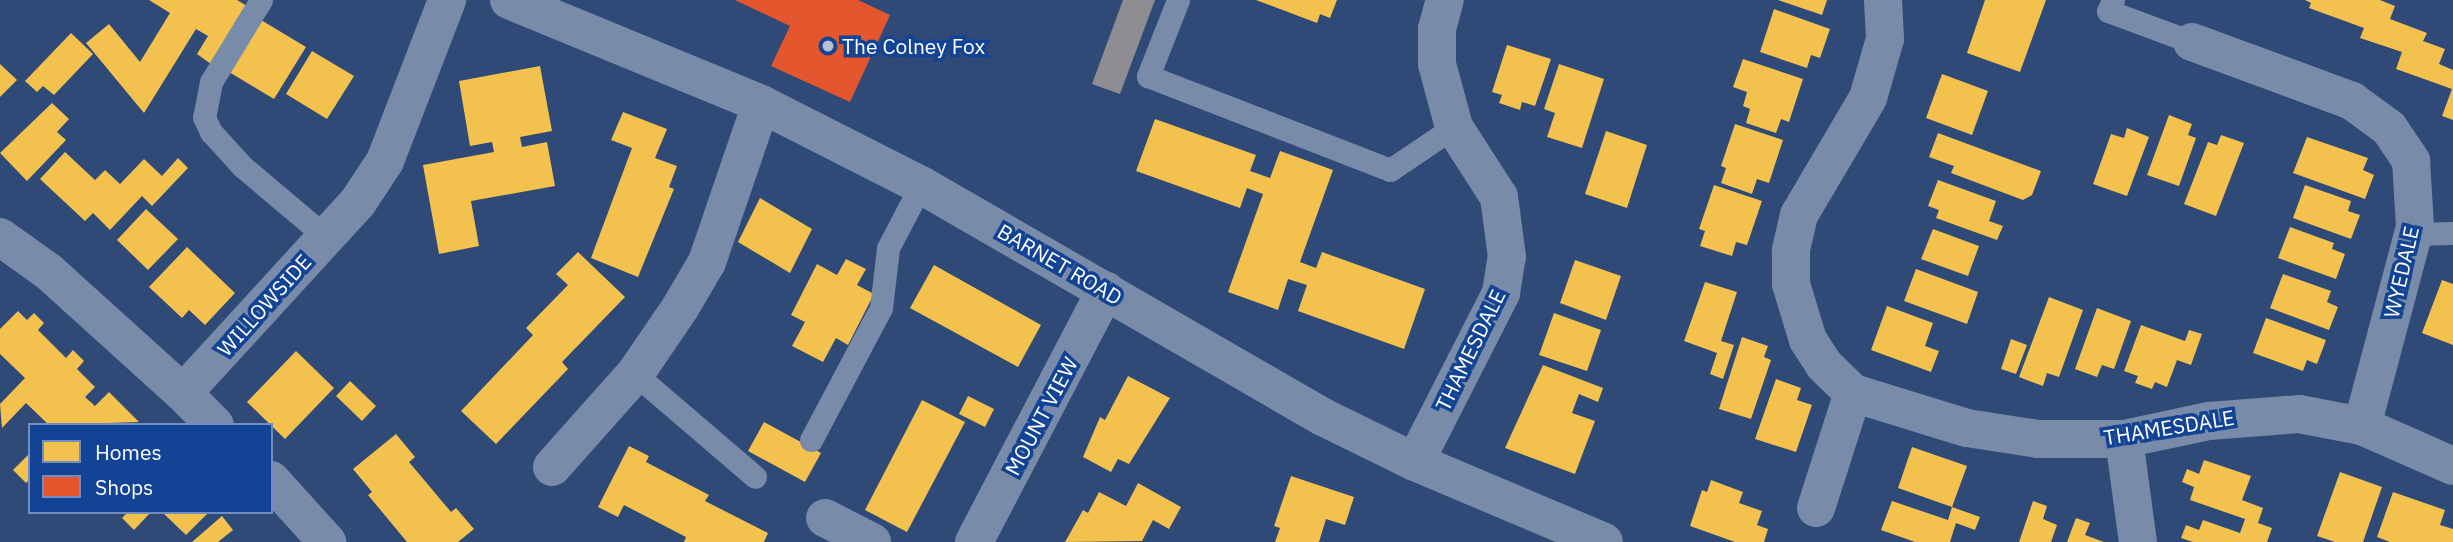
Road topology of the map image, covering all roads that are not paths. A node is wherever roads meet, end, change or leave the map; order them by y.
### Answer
1 (261, 0) edge
2 (447, 0) edge
3 (509, 0) edge
4 (1178, 0) edge
5 (1445, 0) edge
6 (1883, 0) edge
7 (2113, 0) edge
8 (2192, 42) joint
9 (761, 104) junction
10 (1454, 127) junction
11 (921, 185) junction
12 (2453, 233) edge
13 (2413, 234) junction
14 (0, 237) edge
15 (326, 237) junction
16 (1106, 290) junction
17 (635, 374) junction
18 (183, 393) junction
19 (1853, 393) junction
20 (213, 423) edge
21 (2362, 426) junction
22 (2124, 439) junction
23 (811, 440) dead end
24 (1415, 462) junction
25 (2453, 466) edge
26 (552, 467) dead end
27 (755, 477) dead end
28 (273, 482) edge
29 (1816, 508) dead end
30 (825, 518) dead end
31 (1594, 540) edge
32 (327, 542) edge
33 (872, 542) edge
34 (974, 542) edge
35 (2138, 542) edge

1 - 15 lane
2 - 15 street, WILLOWSIDE
3 - 9 street, BARNET ROAD
4 - 10 lane
5 - 10 street, THAMESDALE
6 - 19 street, THAMESDALE
7 - 8 lane
8 - 13 street, WYEDALE
9 - 11 street, BARNET ROAD
9 - 17 street
10 - 24 street, THAMESDALE
11 - 16 street, BARNET ROAD
11 - 23 lane
12 - 13 lane
13 - 21 street, WYEDALE
14 - 18 street
15 - 18 street, WILLOWSIDE
16 - 24 street, BARNET ROAD
16 - 34 street, MOUNT VIEW
17 - 26 street
17 - 27 lane
18 - 20 street
19 - 22 street, THAMESDALE
19 - 29 street
21 - 22 street, THAMESDALE
21 - 25 street, THAMESDALE
22 - 35 street
24 - 31 street, BARNET ROAD
28 - 32 street
30 - 33 street

